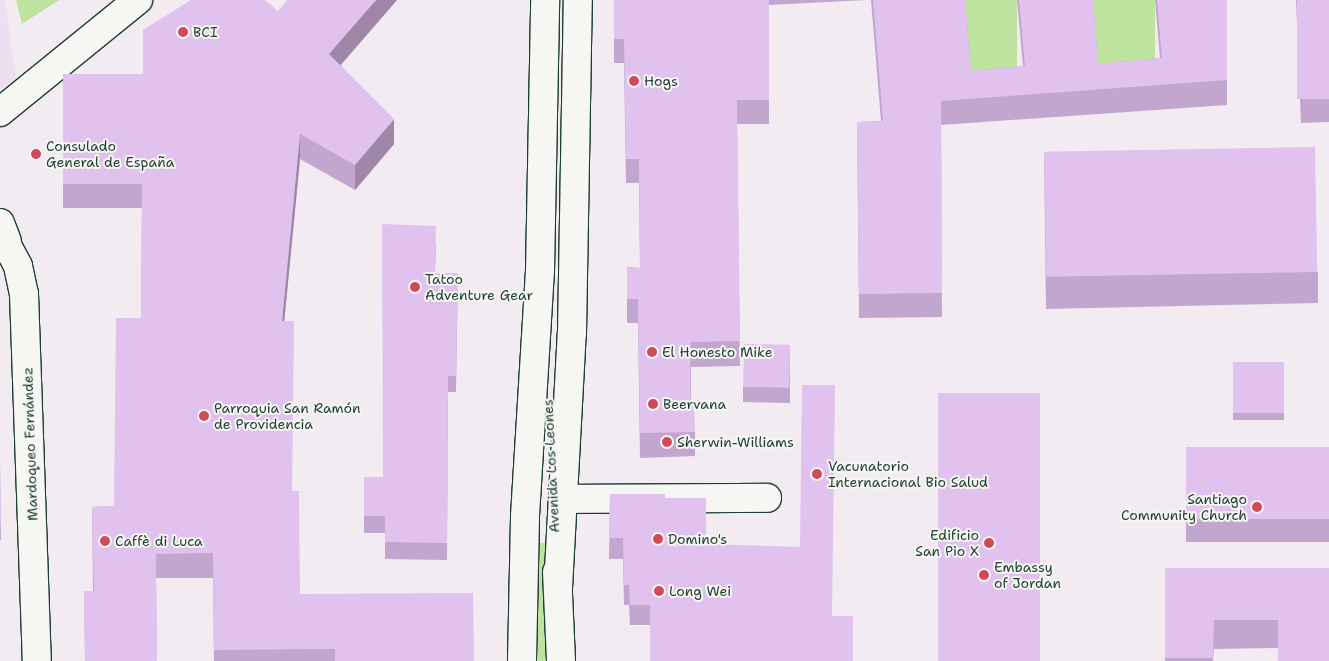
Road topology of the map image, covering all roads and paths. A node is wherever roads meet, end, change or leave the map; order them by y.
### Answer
1 (138, 0) edge
2 (546, 0) edge
3 (578, 0) edge
4 (1, 113) edge
5 (2, 232) edge
6 (540, 270) junction
7 (767, 498) dead end
8 (565, 499) junction
9 (558, 588) junction
10 (37, 661) edge
11 (522, 661) edge
12 (561, 661) edge

1 - 4 main road
2 - 6 main road, Avenida Los Leones
3 - 8 main road
5 - 10 main road, Mardoqueo Fernández
6 - 9 main road, Avenida Los Leones
6 - 11 main road, Avenida Los Leones
7 - 8 main road
8 - 9 main road
9 - 12 main road, Avenida Los Leones

